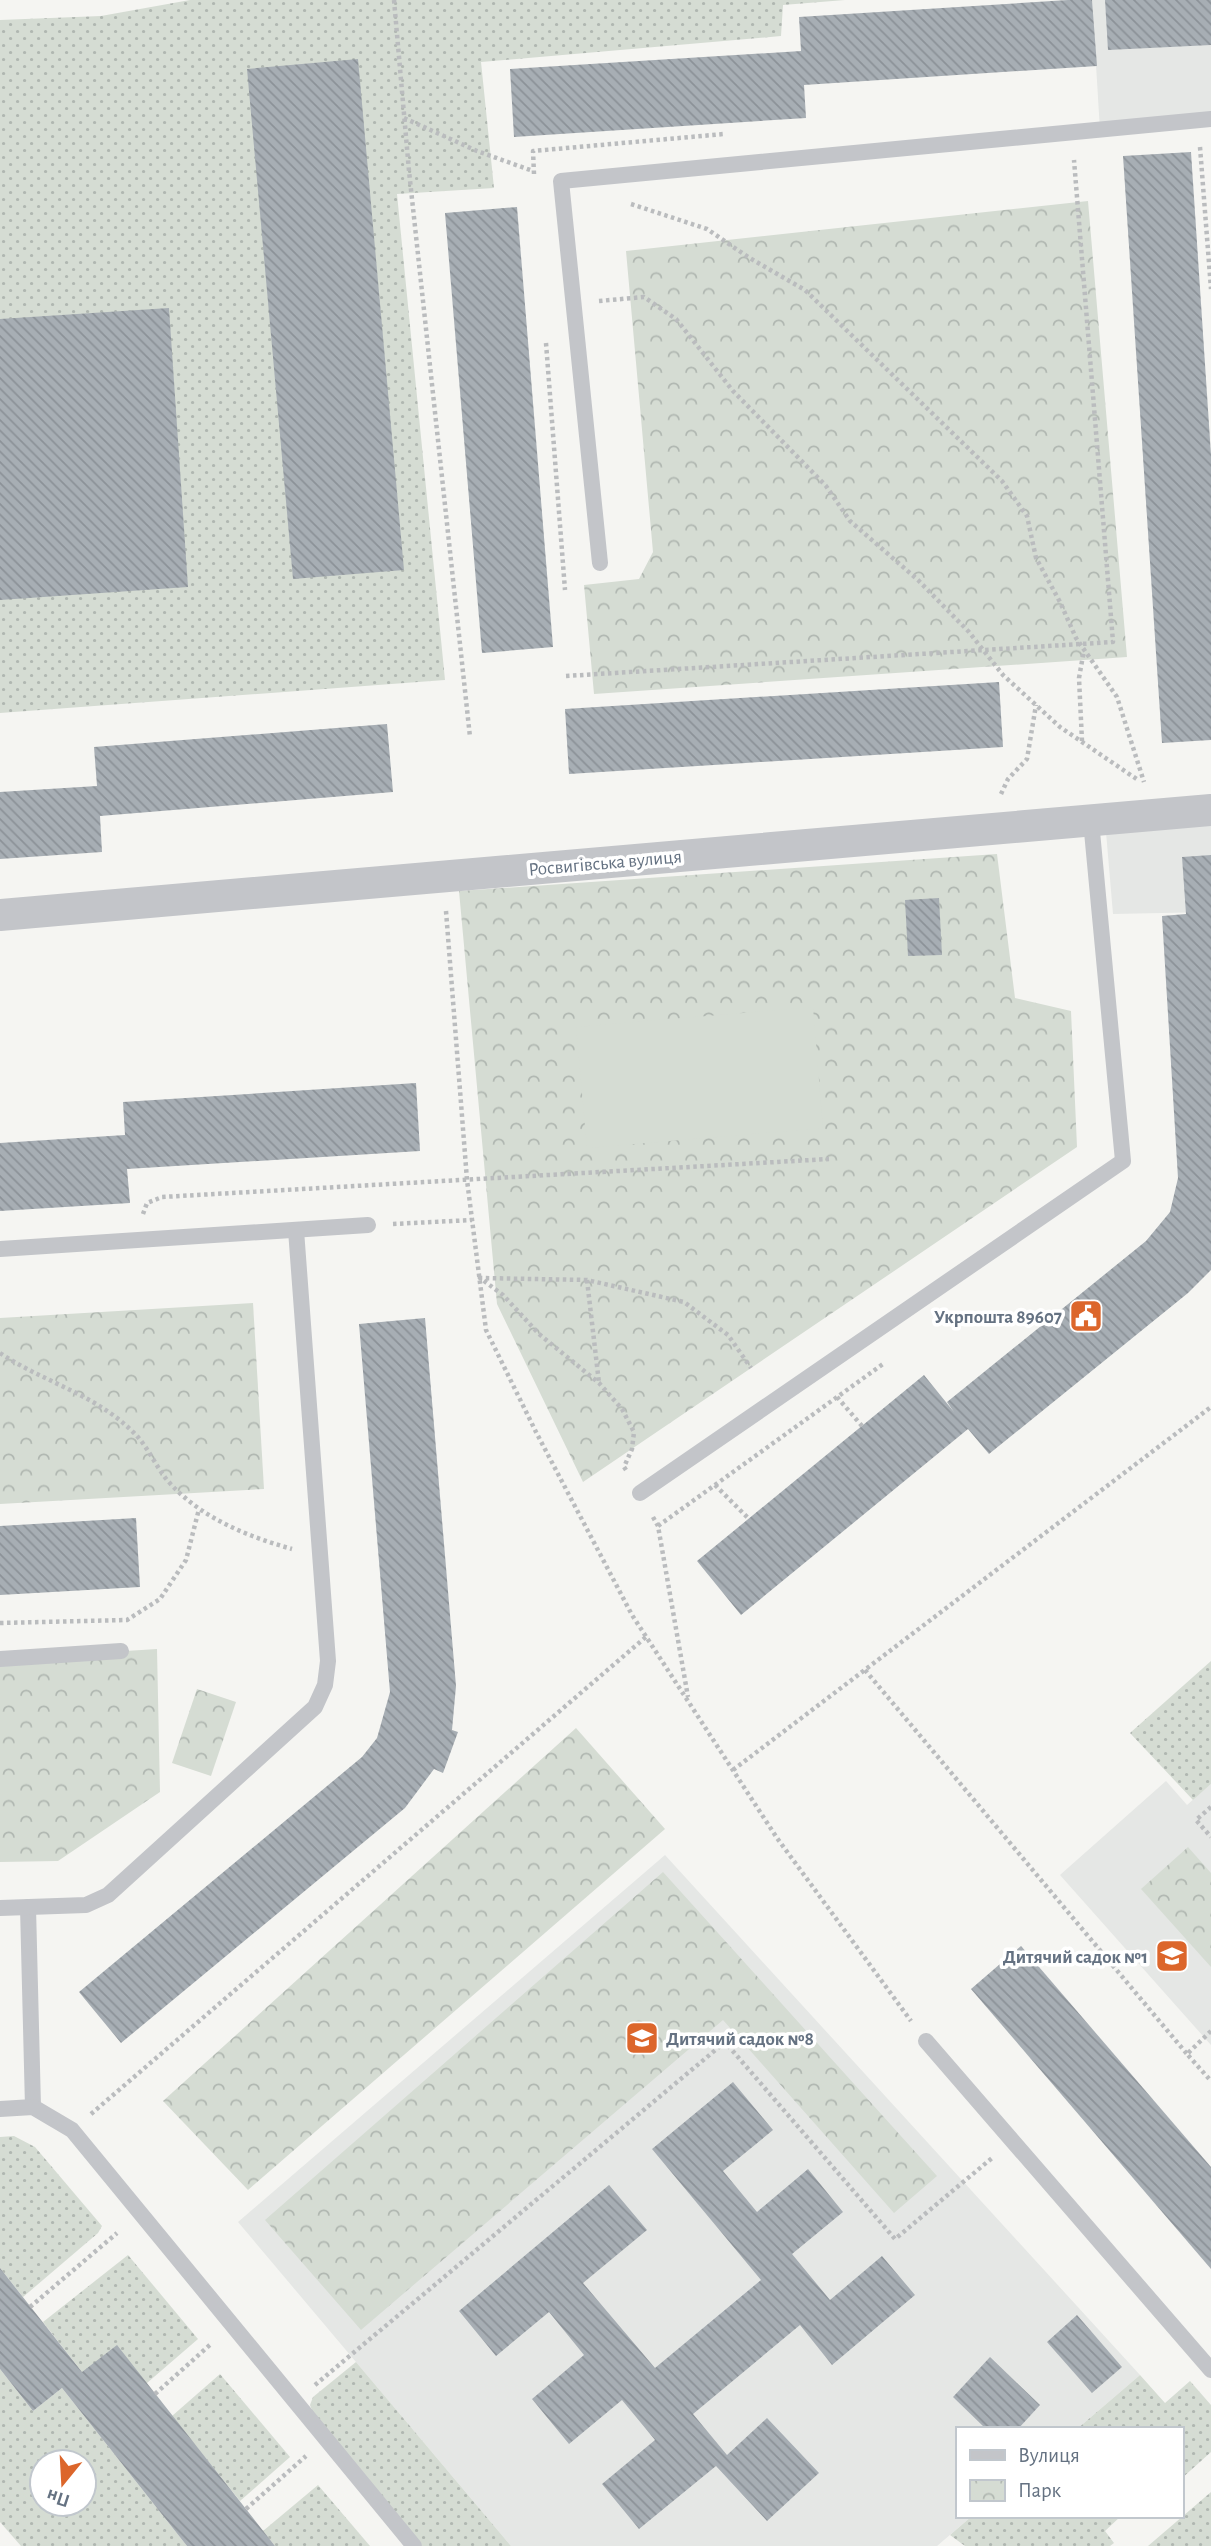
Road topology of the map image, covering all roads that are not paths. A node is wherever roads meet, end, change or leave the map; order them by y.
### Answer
1 (1204, 119) edge
2 (600, 563) dead end
3 (1211, 810) edge
4 (1091, 821) junction
5 (0, 915) edge
6 (368, 1225) road end
7 (296, 1230) junction
8 (0, 1250) edge
9 (640, 1493) road end
10 (121, 1651) dead end
11 (0, 1660) edge
12 (28, 1907) junction
13 (0, 1908) edge
14 (926, 2041) road end
15 (33, 2107) junction
16 (0, 2109) edge
17 (1211, 2370) edge
18 (414, 2546) edge

1 - 2 lane
3 - 4 street, Росвигівська вулиця
4 - 5 street, Росвигівська вулиця
4 - 9 lane
6 - 7 lane
7 - 8 lane
7 - 12 lane
10 - 11 lane
12 - 13 lane
12 - 15 lane
14 - 17 lane
15 - 16 lane
15 - 18 lane

